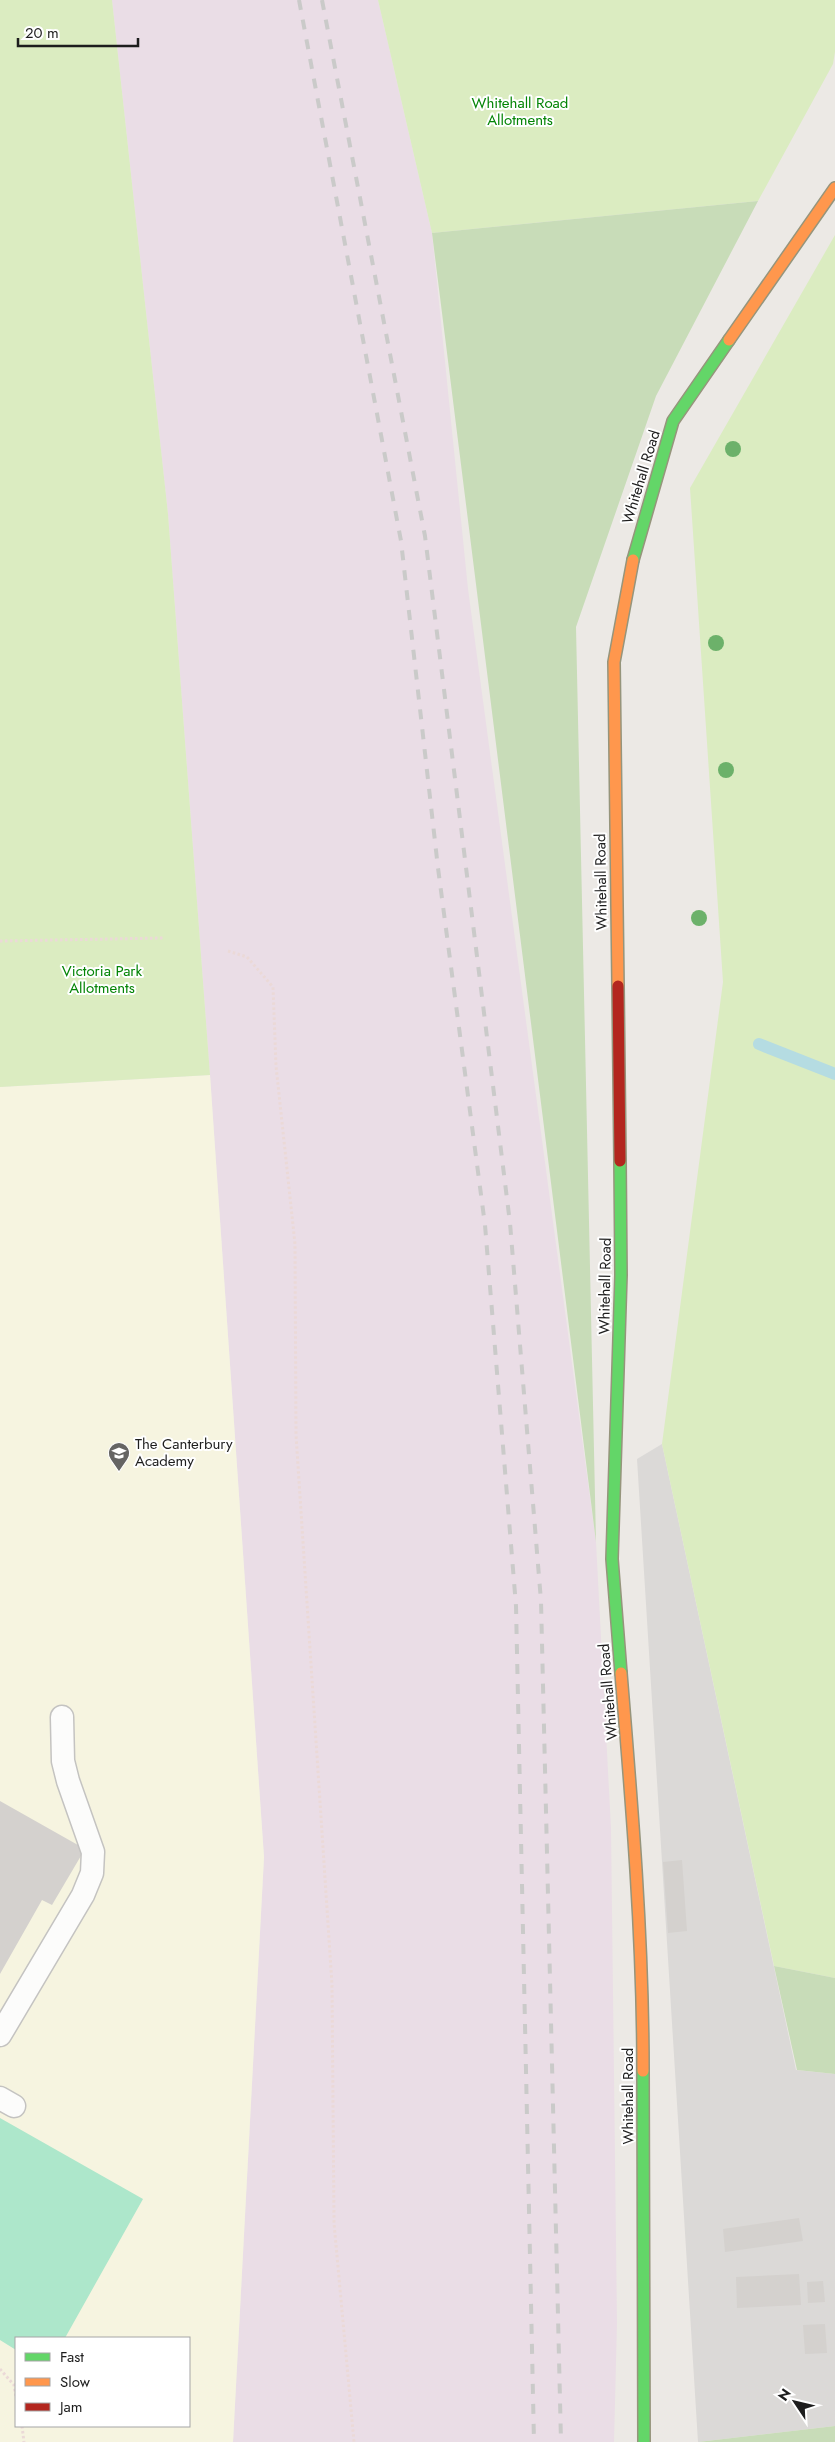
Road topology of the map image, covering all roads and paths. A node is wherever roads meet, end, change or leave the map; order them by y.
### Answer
1 (835, 188) edge
2 (164, 938) dead end
3 (0, 941) edge
4 (228, 952) dead end
5 (62, 1716) dead end
6 (0, 2035) edge
7 (0, 2369) edge
8 (15, 2391) edge
9 (22, 2427) edge
10 (24, 2442) edge
11 (354, 2442) edge
12 (644, 2442) edge

1 - 12 street, Whitehall Road
2 - 3 path
4 - 11 path
5 - 6 lane
7 - 8 path
9 - 10 path

